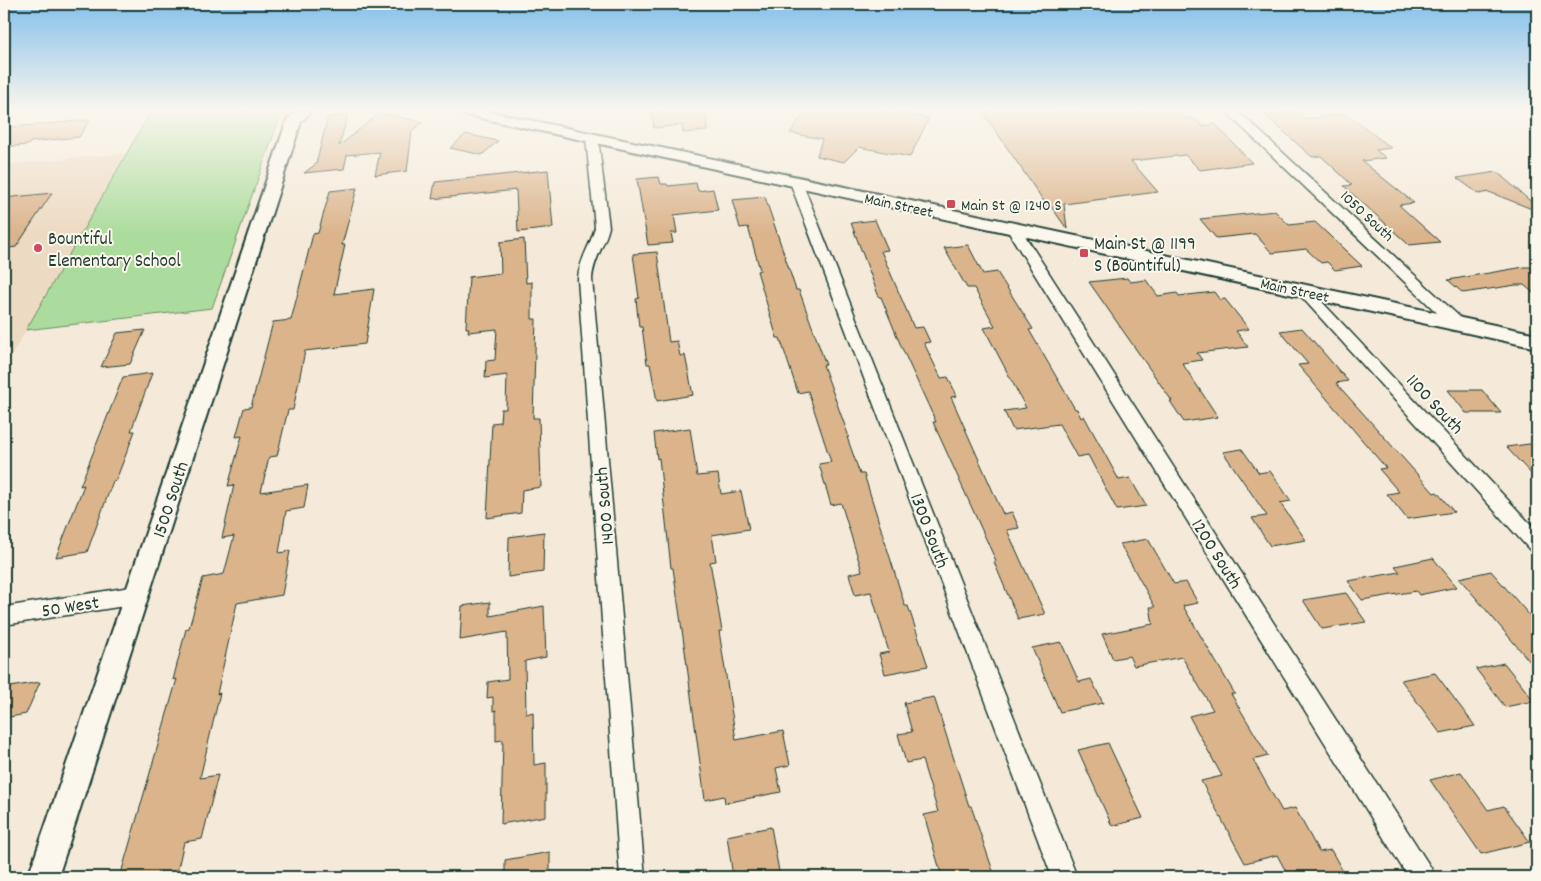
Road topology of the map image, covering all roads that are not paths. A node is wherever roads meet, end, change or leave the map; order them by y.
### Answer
1 (283, 152) edge
2 (594, 152) edge
3 (657, 152) edge
4 (1275, 152) edge
5 (796, 182) junction
6 (1013, 228) junction
7 (1304, 291) junction
8 (1458, 324) junction
9 (1537, 341) edge
10 (1537, 544) edge
11 (137, 595) junction
12 (4, 616) edge
13 (44, 877) edge
14 (633, 877) edge
15 (1065, 877) edge
16 (1422, 877) edge

1 - 11 street, 1500 South
2 - 14 street, 1400 South
3 - 5 street, Main Street
4 - 8 street, 1050 South
5 - 6 street, Main Street
5 - 15 street, 1300 South
6 - 7 street, Main Street
6 - 16 street, 1200 South
7 - 8 street, Main Street
7 - 10 street, 1100 South
8 - 9 street, Main Street
11 - 12 street, 50 West
11 - 13 street, 1500 South

